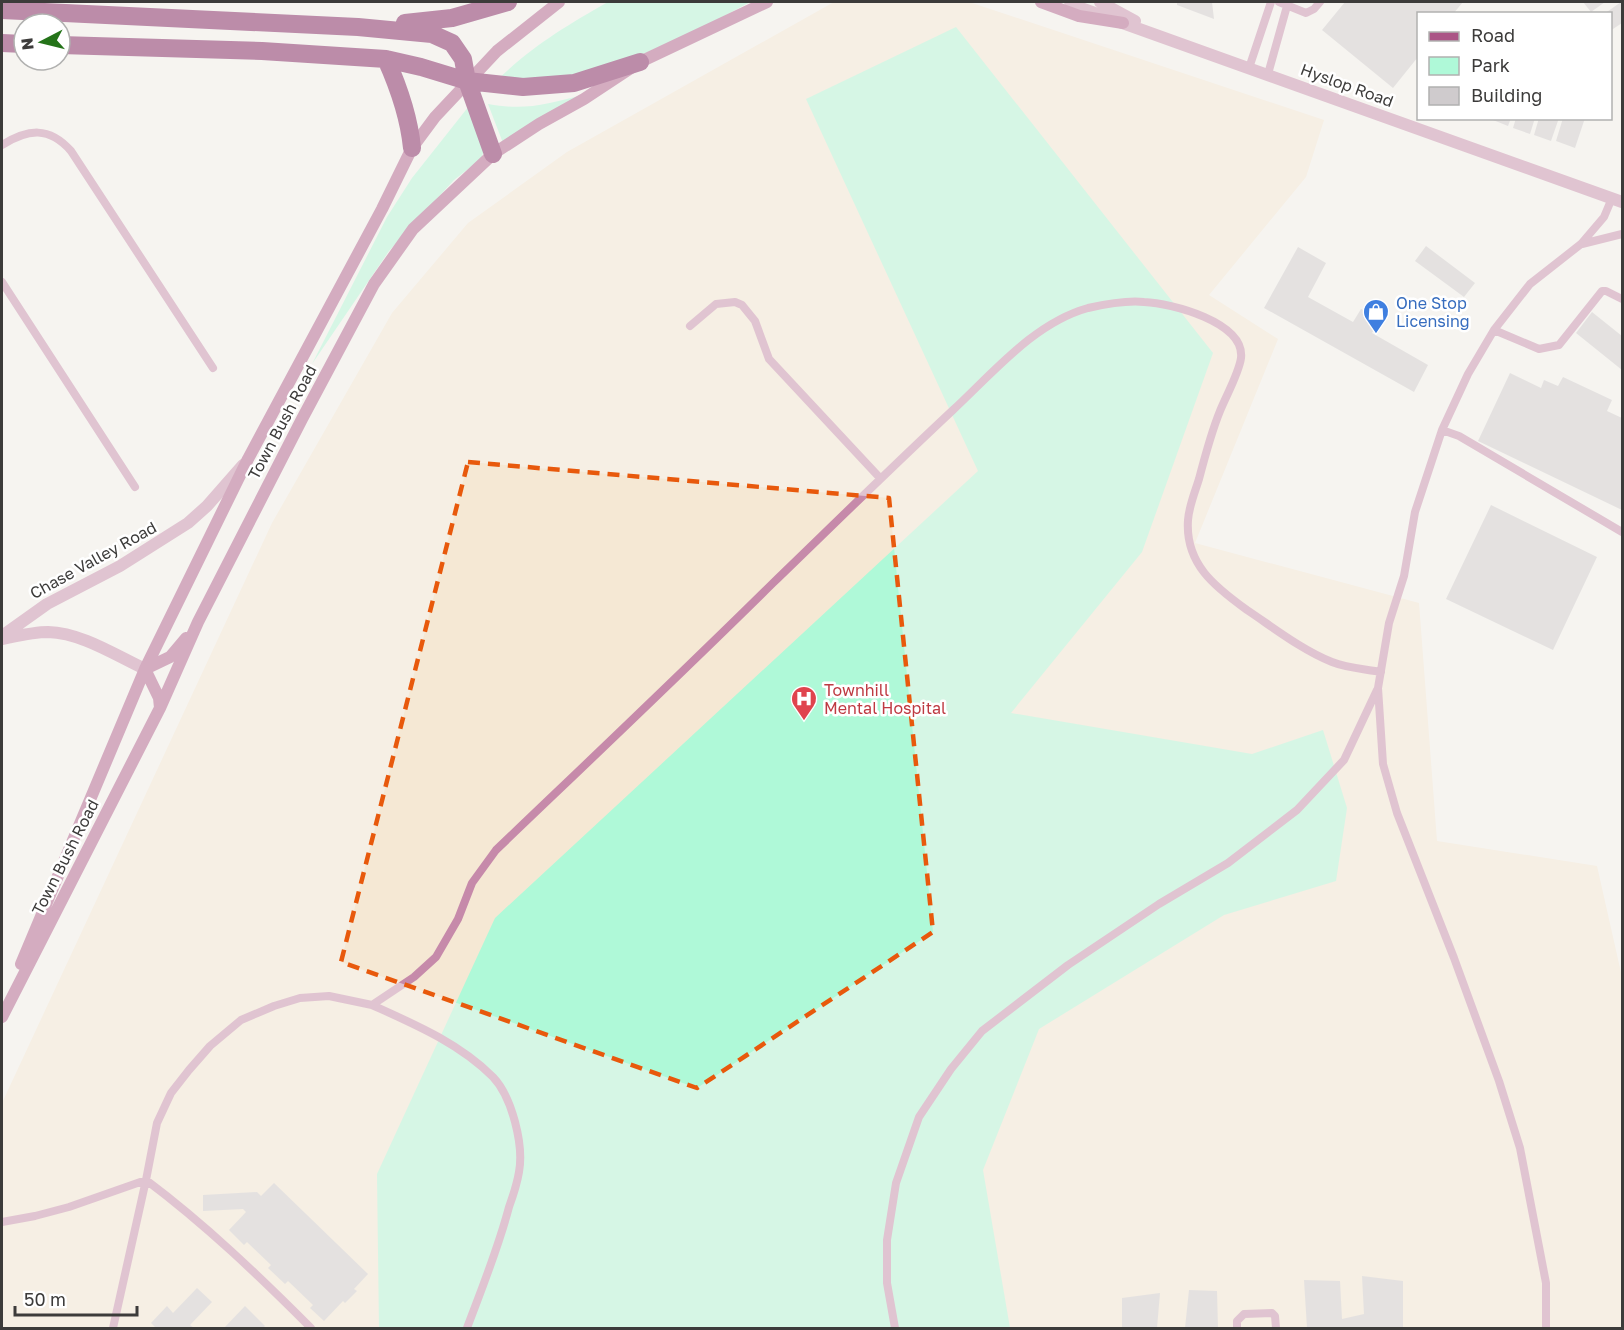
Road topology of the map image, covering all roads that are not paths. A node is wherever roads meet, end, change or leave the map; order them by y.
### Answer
1 (508, 2) edge
2 (559, 2) edge
3 (768, 2) edge
4 (1041, 2) edge
5 (1070, 2) edge
6 (1100, 2) edge
7 (1271, 2) edge
8 (1320, 2) edge
9 (1284, 3) edge
10 (2, 10) edge
11 (1123, 23) junction
12 (358, 27) junction
13 (1162, 36) junction
14 (72, 45) edge
15 (386, 59) junction
16 (640, 62) junction
17 (1249, 68) junction
18 (1268, 74) junction
19 (468, 81) junction
20 (2, 145) edge
21 (412, 148) junction
22 (493, 154) junction
23 (1617, 200) edge
24 (1623, 234) edge
25 (1581, 244) junction
26 (2, 282) edge
27 (1623, 299) edge
28 (690, 327) dead end
29 (1494, 330) junction
30 (213, 368) dead end
31 (1442, 430) junction
32 (248, 459) junction
33 (880, 478) junction
34 (135, 487) dead end
35 (1623, 532) edge
36 (198, 622) junction
37 (2, 638) edge
38 (145, 669) junction
39 (1381, 672) junction
40 (1378, 688) junction
41 (160, 708) junction
42 (372, 1005) junction
43 (2, 1009) edge
44 (2, 1017) edge
45 (146, 1180) junction
46 (2, 1222) edge
47 (113, 1329) edge
48 (311, 1329) edge
49 (467, 1329) edge
50 (895, 1329) edge
51 (1237, 1329) edge
52 (1276, 1329) edge
53 (1546, 1329) edge

1 - 12 highway
2 - 19 street, Town Bush Road
3 - 16 street, Town Bush Road
4 - 11 street
5 - 11 street, Hyslop Road
6 - 13 street, Hyslop Road
7 - 17 lane
8 - 9 lane
9 - 18 lane
10 - 12 highway
11 - 13 street, Hyslop Road
12 - 19 highway
13 - 17 street, Hyslop Road
14 - 15 highway
15 - 19 highway
15 - 21 highway
16 - 19 highway
16 - 22 street, Town Bush Road
17 - 18 street, Hyslop Road
18 - 23 street, Hyslop Road
19 - 21 street, Town Bush Road
19 - 22 highway
20 - 30 lane
21 - 32 street, Town Bush Road
22 - 36 street, Town Bush Road
23 - 25 lane
24 - 25 lane
25 - 29 lane
26 - 34 lane
27 - 29 lane
28 - 33 lane
29 - 31 lane
31 - 35 lane
31 - 39 lane
32 - 37 street, Chase Valley Road
32 - 38 street, Town Bush Road
33 - 39 lane
33 - 42 lane
36 - 38 street
36 - 41 street, Town Bush Road
37 - 38 street, Chase Valley Road
38 - 41 street
38 - 43 street, Town Bush Road
39 - 40 lane
40 - 50 lane
40 - 53 lane
41 - 44 street, Town Bush Road
42 - 45 lane
42 - 49 lane
45 - 46 lane
45 - 47 lane
45 - 48 lane
51 - 52 lane

